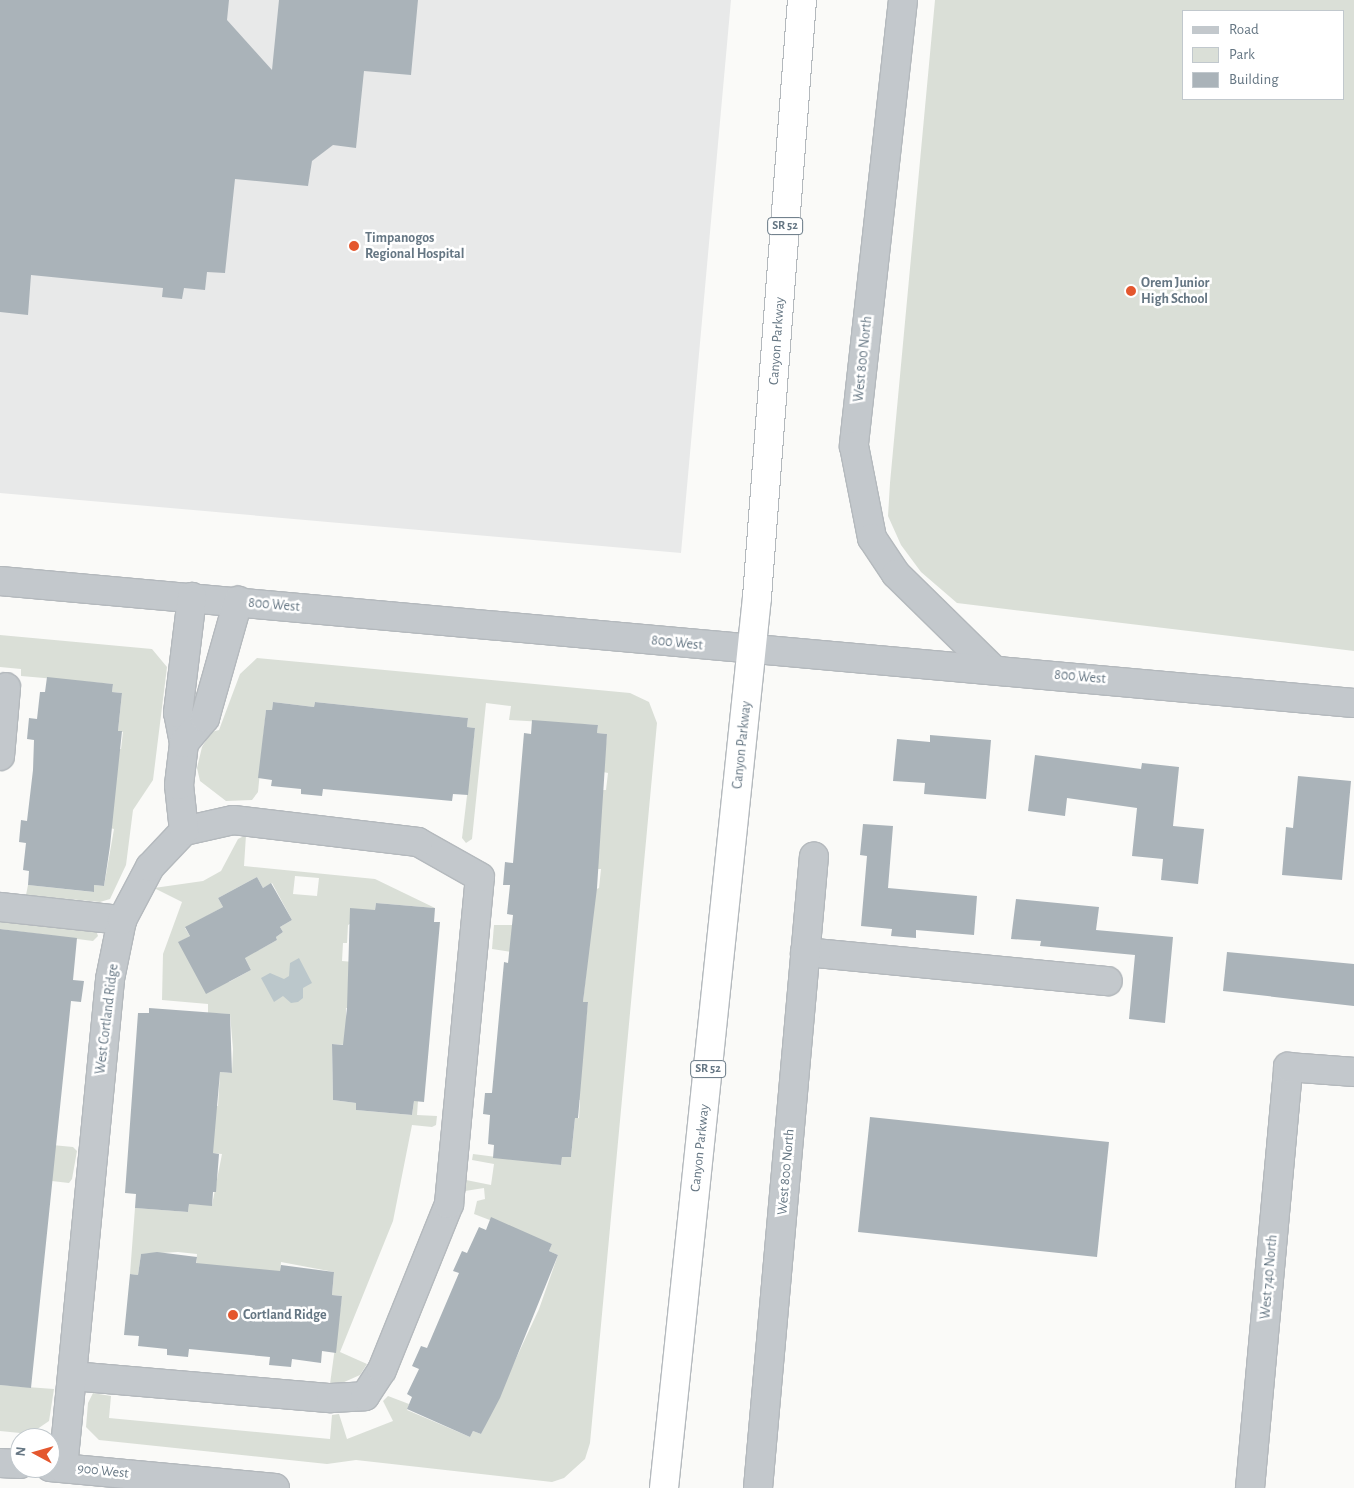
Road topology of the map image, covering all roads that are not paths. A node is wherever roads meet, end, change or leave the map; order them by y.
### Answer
1 (802, 0) edge
2 (903, 0) edge
3 (0, 581) edge
4 (192, 597) junction
5 (238, 601) junction
6 (752, 650) junction
7 (993, 669) junction
8 (6, 687) dead end
9 (1354, 703) edge
10 (184, 743) junction
11 (0, 756) edge
12 (184, 831) junction
13 (814, 856) dead end
14 (0, 907) edge
15 (122, 920) junction
16 (805, 952) junction
17 (1108, 981) dead end
18 (1354, 1072) edge
19 (72, 1376) junction
20 (60, 1444) edge
21 (60, 1467) edge
22 (231, 1486) edge
23 (275, 1488) edge
24 (664, 1488) edge
25 (758, 1488) edge
26 (1250, 1488) edge

1 - 6 highway, Canyon Parkway / SR 52
2 - 7 street, West 800 North
3 - 4 street, 800 West
4 - 5 street, 800 West
4 - 10 street
5 - 6 street, 800 West
5 - 10 street
6 - 7 street, 800 West
6 - 24 highway, Canyon Parkway / SR 52
7 - 9 street, 800 West
8 - 11 street
10 - 12 street
12 - 15 street, West Cortland Ridge
12 - 19 street
13 - 16 street, West 800 North
14 - 15 street
15 - 19 street, West Cortland Ridge
16 - 17 street
16 - 25 street, West 800 North
18 - 26 street, West 740 North
19 - 20 street, West Cortland Ridge
21 - 22 street, 900 West
22 - 23 street, 900 West

